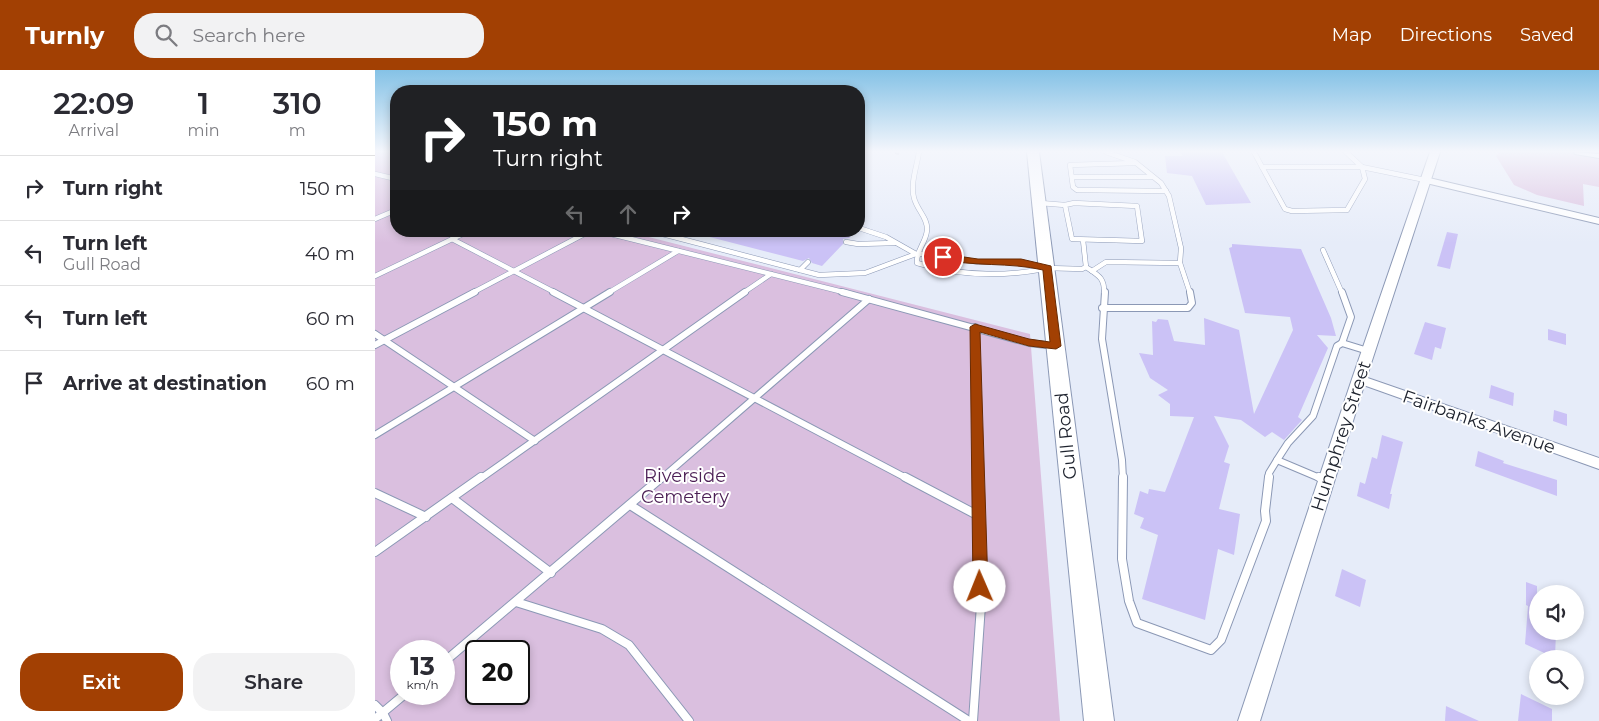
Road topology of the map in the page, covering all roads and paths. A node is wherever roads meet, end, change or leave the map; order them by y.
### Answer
1 (915, 182) edge
2 (1037, 182) edge
3 (1073, 182) edge
4 (1160, 182) edge
5 (1270, 182) edge
6 (1363, 182) edge
7 (1424, 182) edge
8 (1435, 182) edge
9 (1166, 192) junction
10 (1040, 203) junction
11 (1065, 205) junction
12 (390, 213) edge
13 (375, 219) edge
14 (1599, 221) edge
15 (865, 230) edge
16 (456, 237) edge
17 (579, 237) edge
18 (623, 237) edge
19 (675, 237) edge
20 (452, 239) junction
21 (1083, 240) junction
22 (846, 242) dead end
23 (896, 243) junction
24 (1323, 250) dead end
25 (679, 251) junction
26 (916, 254) junction
27 (808, 262) dead end
28 (1180, 263) junction
29 (1086, 267) junction
30 (1047, 268) junction
31 (800, 270) junction
32 (514, 272) junction
33 (1092, 272) junction
34 (771, 274) junction
35 (375, 276) edge
36 (869, 299) junction
37 (584, 308) junction
38 (1102, 308) junction
39 (975, 327) junction
40 (375, 334) edge
41 (385, 340) junction
42 (1342, 343) junction
43 (375, 345) edge
44 (1056, 346) junction
45 (663, 350) junction
46 (1368, 351) junction
47 (1359, 380) junction
48 (455, 387) junction
49 (754, 398) junction
50 (375, 435) edge
51 (535, 441) junction
52 (1277, 460) junction
53 (1599, 464) edge
54 (1326, 480) junction
55 (375, 493) edge
56 (453, 498) junction
57 (631, 505) junction
58 (979, 516) junction
59 (426, 517) junction
60 (375, 552) edge
61 (551, 573) junction
62 (516, 602) junction
63 (455, 653) edge
64 (394, 705) edge
65 (375, 706) edge
66 (381, 718) edge
67 (689, 721) edge
68 (969, 721) edge
69 (973, 721) edge
70 (1099, 721) edge
71 (1249, 721) edge

1 - 26 lane
2 - 10 main road, Gull Road
3 - 9 lane
4 - 9 lane
5 - 6 lane
7 - 46 street, Humphrey Street
8 - 14 street
9 - 28 lane
10 - 11 lane
10 - 30 main road, Gull Road
11 - 21 lane
11 - 21 lane
12 - 13 lane
15 - 23 lane
16 - 20 lane
17 - 32 lane
18 - 25 lane
19 - 31 lane
20 - 32 lane
20 - 35 lane
21 - 29 lane
22 - 23 lane
23 - 26 lane
24 - 42 lane
25 - 34 lane
25 - 37 lane
26 - 30 lane
26 - 30 lane
26 - 31 lane
27 - 31 lane
28 - 33 lane
28 - 38 lane
29 - 30 lane
29 - 33 lane
30 - 44 main road, Gull Road
32 - 37 lane
32 - 41 lane
33 - 38 lane
34 - 36 lane
34 - 45 lane
36 - 39 lane
36 - 49 lane
37 - 45 lane
37 - 48 lane
38 - 52 lane
39 - 44 lane
39 - 58 lane
40 - 41 lane
41 - 43 lane
41 - 48 lane
42 - 46 lane
42 - 52 lane
44 - 70 main road, Gull Road
45 - 49 lane
45 - 51 lane
46 - 47 street, Humphrey Street
47 - 53 street, Fairbanks Avenue
47 - 54 street, Humphrey Street
48 - 50 lane
48 - 51 lane
49 - 57 lane
49 - 58 lane
51 - 56 lane
52 - 54 lane
54 - 71 street, Humphrey Street
55 - 59 lane
56 - 59 lane
56 - 61 lane
57 - 61 lane
57 - 68 lane
58 - 69 lane
59 - 60 lane
61 - 62 lane
62 - 63 lane
62 - 67 lane
64 - 66 lane
65 - 66 lane

